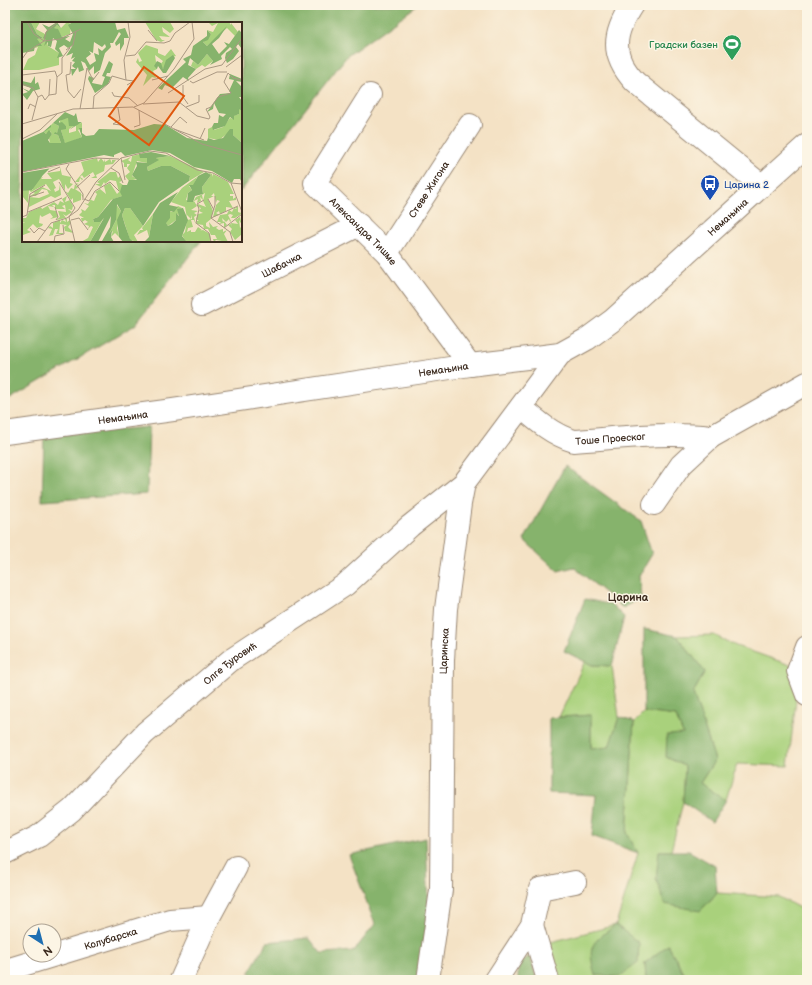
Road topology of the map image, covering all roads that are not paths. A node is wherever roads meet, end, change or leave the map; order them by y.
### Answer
1 (632, 5) edge
2 (370, 95) dead end
3 (470, 125) dead end
4 (807, 145) edge
5 (760, 186) junction
6 (359, 225) junction
7 (387, 253) junction
8 (202, 305) dead end
9 (560, 354) junction
10 (470, 365) junction
11 (807, 382) edge
12 (520, 407) junction
13 (5, 433) edge
14 (711, 437) junction
15 (464, 483) junction
16 (654, 504) dead end
17 (807, 647) edge
18 (807, 695) edge
19 (5, 853) edge
20 (236, 867) dead end
21 (575, 882) dead end
22 (209, 917) junction
23 (532, 925) junction
24 (14, 971) edge
25 (181, 980) edge
26 (428, 980) edge
27 (496, 980) edge
28 (548, 980) edge

1 - 5 street
2 - 6 street, Александра Тишме
3 - 7 street, Стеве Жигона
4 - 5 street, Немањина
5 - 9 street, Немањина
6 - 7 street, Александра Тишме
6 - 8 street, Шабачка
7 - 10 street, Александра Тишме
9 - 10 street, Немањина
9 - 12 street, Царинска
10 - 13 street, Немањина
11 - 14 street
12 - 14 street, Тоше Проеског
12 - 15 street, Царинска
14 - 16 street
15 - 19 street, Олге Ђуровић
15 - 26 street, Царинска
17 - 18 street
20 - 22 street
21 - 23 street
22 - 24 street, Колубарска
22 - 25 street
23 - 27 street
23 - 28 street

